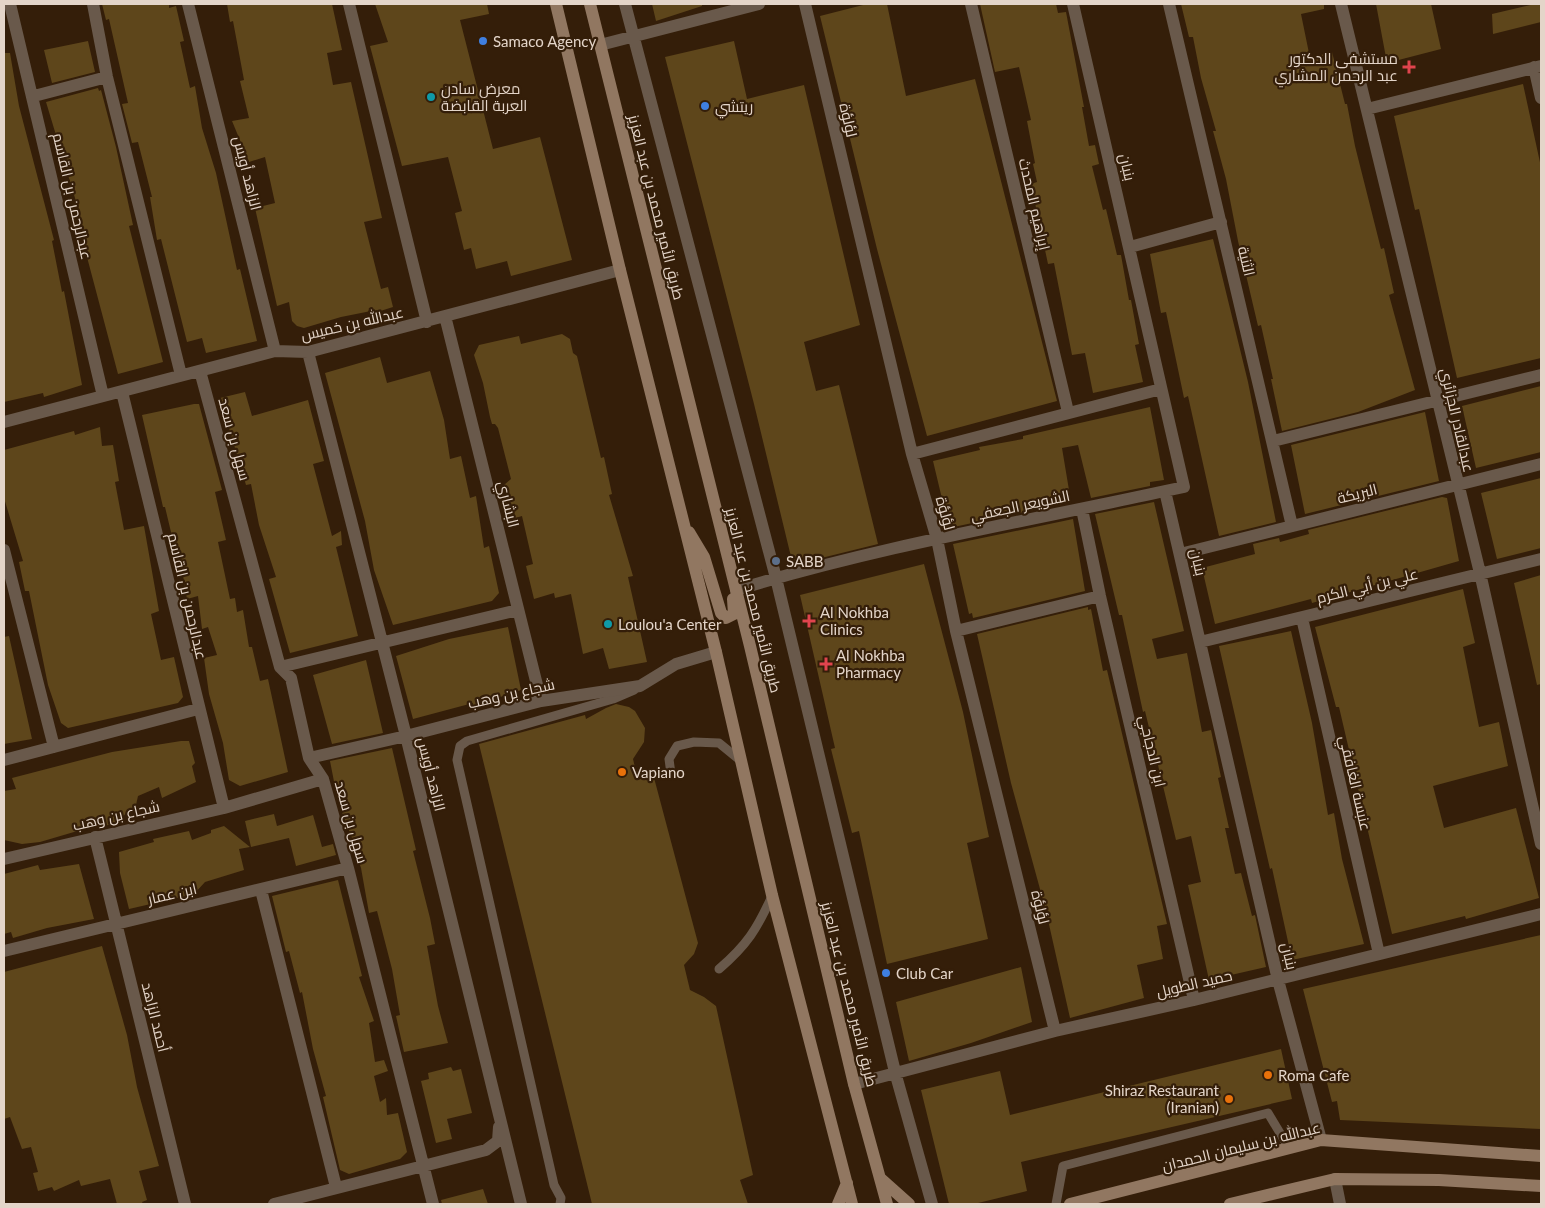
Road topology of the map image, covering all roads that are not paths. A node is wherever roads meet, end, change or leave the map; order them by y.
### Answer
1 (10, 4) edge
2 (93, 4) edge
3 (188, 4) edge
4 (349, 4) edge
5 (556, 4) edge
6 (590, 4) edge
7 (625, 4) edge
8 (759, 4) edge
9 (805, 4) edge
10 (971, 4) edge
11 (1073, 4) edge
12 (1169, 4) edge
13 (1341, 4) edge
14 (634, 38) junction
15 (600, 45) junction
16 (1538, 67) edge
17 (107, 77) junction
18 (34, 96) junction
19 (1541, 98) edge
20 (1367, 109) junction
21 (1221, 222) junction
22 (1130, 247) junction
23 (620, 270) junction
24 (445, 316) junction
25 (427, 322) junction
26 (275, 351) junction
27 (308, 352) junction
28 (200, 371) junction
29 (181, 375) junction
30 (1541, 375) edge
31 (1161, 389) junction
32 (122, 392) junction
33 (103, 396) junction
34 (1438, 402) junction
35 (1068, 412) junction
36 (4, 422) edge
37 (1273, 441) junction
38 (912, 454) junction
39 (1541, 464) edge
40 (1457, 485) junction
41 (1165, 491) junction
42 (1082, 509) junction
43 (684, 526) junction
44 (1292, 526) junction
45 (937, 539) junction
46 (4, 550) edge
47 (1180, 554) junction
48 (1541, 558) edge
49 (1480, 573) junction
50 (776, 578) junction
51 (736, 590) junction
52 (1100, 596) junction
53 (518, 610) junction
54 (1302, 618) junction
55 (956, 631) junction
56 (382, 641) junction
57 (1200, 642) junction
58 (716, 652) junction
59 (280, 667) junction
60 (640, 686) junction
61 (541, 701) junction
62 (198, 708) junction
63 (406, 736) junction
64 (54, 747) junction
65 (309, 758) junction
66 (4, 760) edge
67 (741, 761) junction
68 (671, 774) dead end
69 (323, 779) junction
70 (224, 808) junction
71 (95, 837) junction
72 (1541, 844) edge
73 (4, 859) edge
74 (348, 868) junction
75 (261, 890) junction
76 (772, 895) junction
77 (1541, 914) edge
78 (116, 922) junction
79 (4, 951) edge
80 (1379, 954) junction
81 (719, 969) dead end
82 (1278, 980) junction
83 (1194, 1000) junction
84 (1055, 1031) junction
85 (895, 1072) junction
86 (854, 1084) junction
87 (500, 1122) junction
88 (1321, 1140) junction
89 (1289, 1148) junction
90 (1541, 1156) edge
91 (423, 1166) junction
92 (881, 1179) junction
93 (1335, 1179) junction
94 (847, 1183) junction
95 (1541, 1186) edge
96 (336, 1188) junction
97 (185, 1204) edge
98 (274, 1204) edge
99 (432, 1204) edge
100 (521, 1204) edge
101 (560, 1204) edge
102 (838, 1204) edge
103 (852, 1204) edge
104 (888, 1204) edge
105 (909, 1204) edge
106 (932, 1204) edge
107 (1056, 1204) edge
108 (1070, 1204) edge
109 (1230, 1204) edge
110 (1340, 1204) edge

1 - 18 street, عبدالرحمن بن القاسم
2 - 17 street
3 - 26 street, الزاهد أويس
4 - 25 street
5 - 23 main road
6 - 15 main road, طريق الأمير محمد بن عبد العزيز
7 - 14 street
8 - 14 street
9 - 38 street, لؤلؤة
10 - 35 street, إبراهيم المحدث
11 - 22 street, بنبان
12 - 21 street, الثنية
13 - 20 street, عبدالقادر الجزائري
14 - 15 street
14 - 50 street
15 - 51 main road, طريق الأمير محمد بن عبد العزيز
16 - 19 street
16 - 20 street
17 - 18 street
17 - 29 street
18 - 33 street, عبدالرحمن بن القاسم
20 - 34 street, عبدالقادر الجزائري
21 - 22 street
21 - 37 street, الثنية
22 - 31 street, بنبان
23 - 24 street, عبدالله بن خميس
23 - 43 main road
24 - 25 street, عبدالله بن خميس
24 - 53 street, البشاري
25 - 27 street, عبدالله بن خميس
26 - 27 street, عبدالله بن خميس
26 - 28 street, عبدالله بن خميس
27 - 56 street, الزاهد أويس
28 - 29 street, عبدالله بن خميس
28 - 59 street, سهل بن سعد
29 - 32 street, عبدالله بن خميس
30 - 34 street
31 - 35 street
31 - 41 street, بنبان
32 - 33 street, عبدالله بن خميس
32 - 62 street, عبدالرحمن بن القاسم
33 - 36 street, عبدالله بن خميس
34 - 37 street
34 - 40 street, عبدالقادر الجزائري
35 - 38 street
37 - 44 street, الثنية
38 - 45 street, لؤلؤة
39 - 40 street, البريكة
40 - 44 street, البريكة
40 - 49 street, عبدالقادر الجزائري
41 - 42 street, الشويعر الجعفي
41 - 47 street, بنبان
42 - 45 street, الشويعر الجعفي
42 - 52 street, ابن الدجاجي
43 - 51 main road
43 - 58 main road
44 - 47 street, البريكة
45 - 50 street, الشويعر الجعفي
45 - 55 street, لؤلؤة
46 - 64 street
47 - 57 street, بنبان
48 - 49 street, علي بن أبي الكرم
49 - 54 street, علي بن أبي الكرم
49 - 72 street, عبدالقادر الجزائري
50 - 51 street, الشويعر الجعفي
50 - 85 street
51 - 86 main road, طريق الأمير محمد بن عبد العزيز
52 - 55 street
52 - 83 street, ابن الدجاجي
53 - 56 street
53 - 61 street, البشاري
54 - 57 street, علي بن أبي الكرم
54 - 80 street, عنبسة الغافقي
55 - 84 street, لؤلؤة
56 - 59 street
56 - 63 street, الزاهد أويس
57 - 82 street, بنبان
58 - 60 street, شجاع بن وهب
58 - 67 main road
59 - 65 street, سهل بن سعد
60 - 61 street, شجاع بن وهب
60 - 101 lane
61 - 63 street, شجاع بن وهب
62 - 64 street
62 - 70 street, عبدالرحمن بن القاسم
63 - 65 street, شجاع بن وهب
63 - 87 street, الزاهد أويس
64 - 66 street
65 - 69 street, سهل بن سعد
67 - 68 lane
67 - 76 main road
69 - 70 street, شجاع بن وهب
69 - 74 street, سهل بن سعد
70 - 71 street, شجاع بن وهب
71 - 73 street, شجاع بن وهب
71 - 78 street, أحمد الزاهد
74 - 75 street, ابن عمار
74 - 91 street, سهل بن سعد
75 - 78 street, ابن عمار
75 - 96 street
76 - 81 lane
76 - 94 main road
77 - 80 street, حميد الطويل
78 - 79 street, ابن عمار
78 - 97 street, أحمد الزاهد
80 - 82 street, حميد الطويل
82 - 83 street, حميد الطويل
82 - 88 street, بنبان
83 - 84 street, حميد الطويل
84 - 85 street, حميد الطويل
85 - 86 street, حميد الطويل
85 - 106 street
86 - 92 main road, طريق الأمير محمد بن عبد العزيز
87 - 91 street
87 - 100 street, الزاهد أويس
88 - 89 main road, عبدالله بن سليمان الحمدان
88 - 90 main road, عبدالله بن سليمان الحمدان
89 - 107 lane
89 - 108 main road, عبدالله بن سليمان الحمدان
91 - 96 street
91 - 99 street, سهل بن سعد
92 - 104 main road, طريق الأمير محمد بن عبد العزيز
92 - 105 main road
93 - 95 main road
93 - 109 main road
93 - 110 street
94 - 102 main road
94 - 103 main road
96 - 98 street

